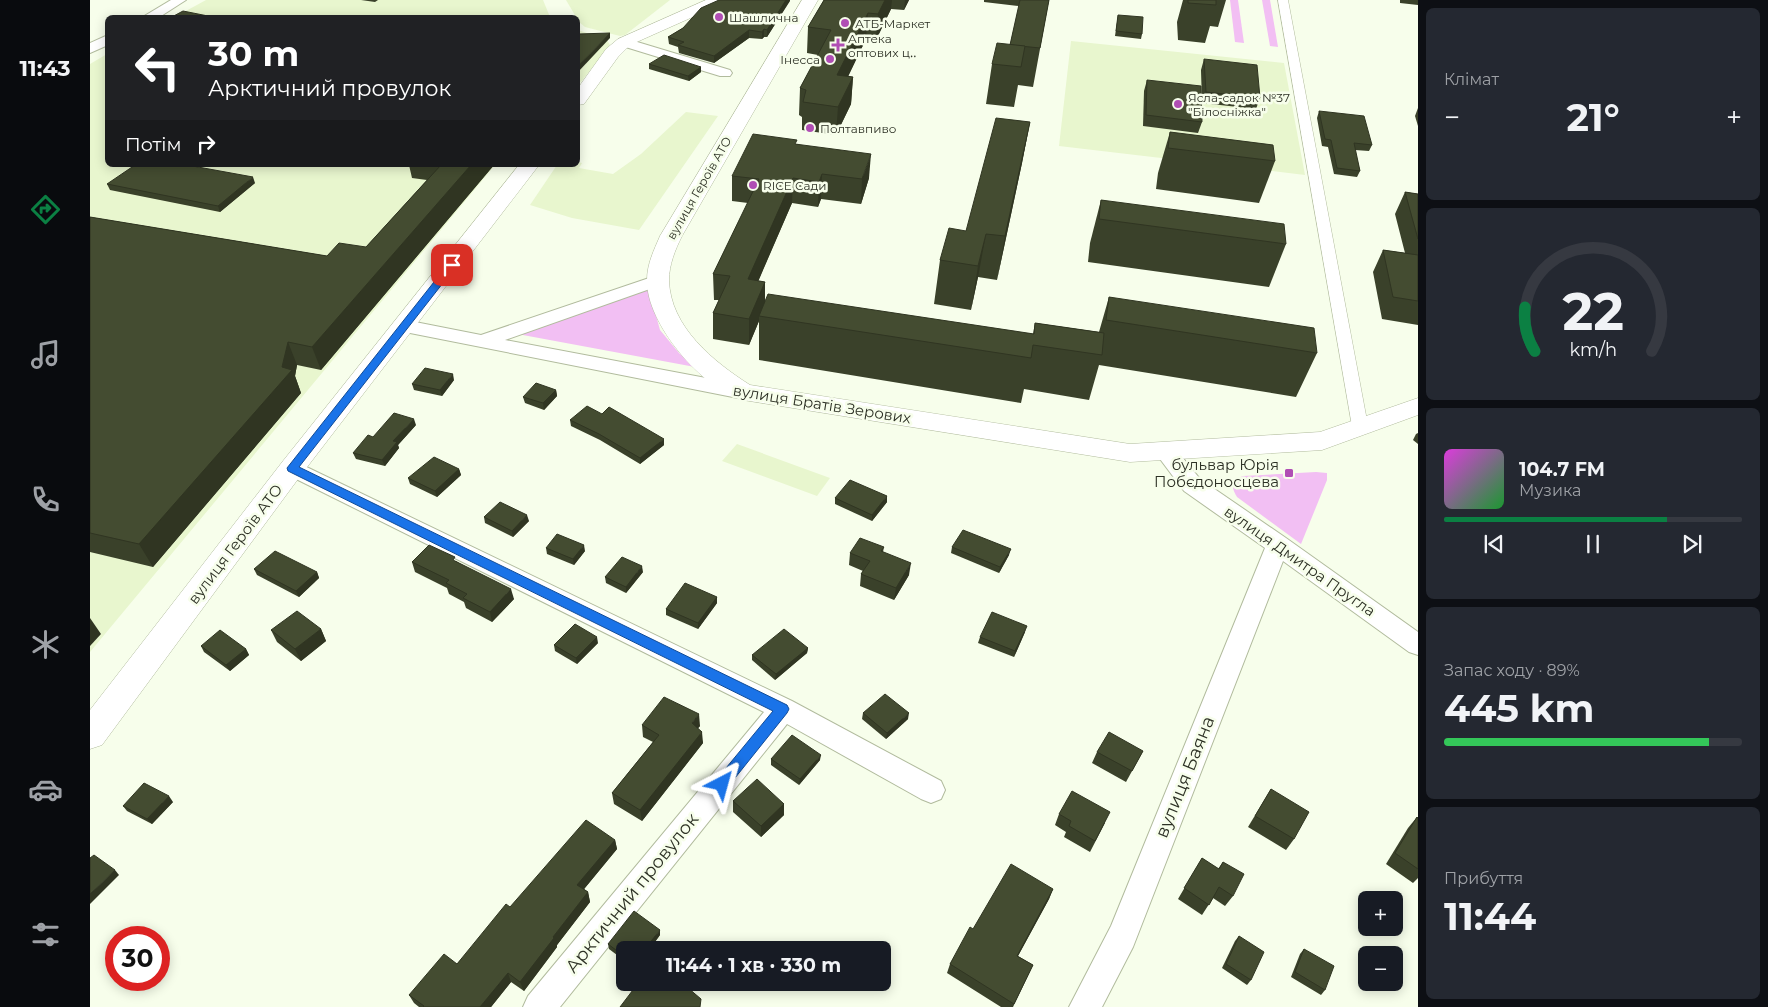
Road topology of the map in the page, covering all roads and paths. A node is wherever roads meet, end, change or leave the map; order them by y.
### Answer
1 (180, 0) edge
2 (719, 0) edge
3 (810, 0) edge
4 (1283, 0) edge
5 (153, 15) edge
6 (105, 41) edge
7 (624, 42) junction
8 (90, 49) edge
9 (725, 73) dead end
10 (580, 97) edge
11 (527, 167) edge
12 (658, 280) junction
13 (405, 326) junction
14 (482, 341) junction
15 (743, 392) junction
16 (1418, 406) edge
17 (1360, 426) junction
18 (1165, 451) junction
19 (292, 468) junction
20 (1278, 544) junction
21 (1418, 645) edge
22 (783, 709) junction
23 (90, 735) edge
24 (931, 790) dead end
25 (539, 1007) edge
26 (1085, 1007) edge

1 - 5 street
2 - 7 street
3 - 12 street, вулиця Героїв АТО
4 - 17 street
6 - 8 street
7 - 9 street
7 - 10 street
11 - 13 street, вулиця Героїв АТО
12 - 14 street
12 - 15 street, вулиця Героїв АТО
13 - 14 street, вулиця Братів Зерових
13 - 19 street, вулиця Героїв АТО
14 - 15 street, вулиця Братів Зерових
15 - 18 street, вулиця Братів Зерових
16 - 17 street, вулиця Братів Зерових
17 - 18 street, вулиця Братів Зерових
18 - 20 street, вулиця Дмитра Пругла
19 - 22 street
19 - 23 street, вулиця Героїв АТО
20 - 21 street, вулиця Дмитра Пругла
20 - 26 street, вулиця Баяна
22 - 24 street
22 - 25 street, Арктичний провулок

